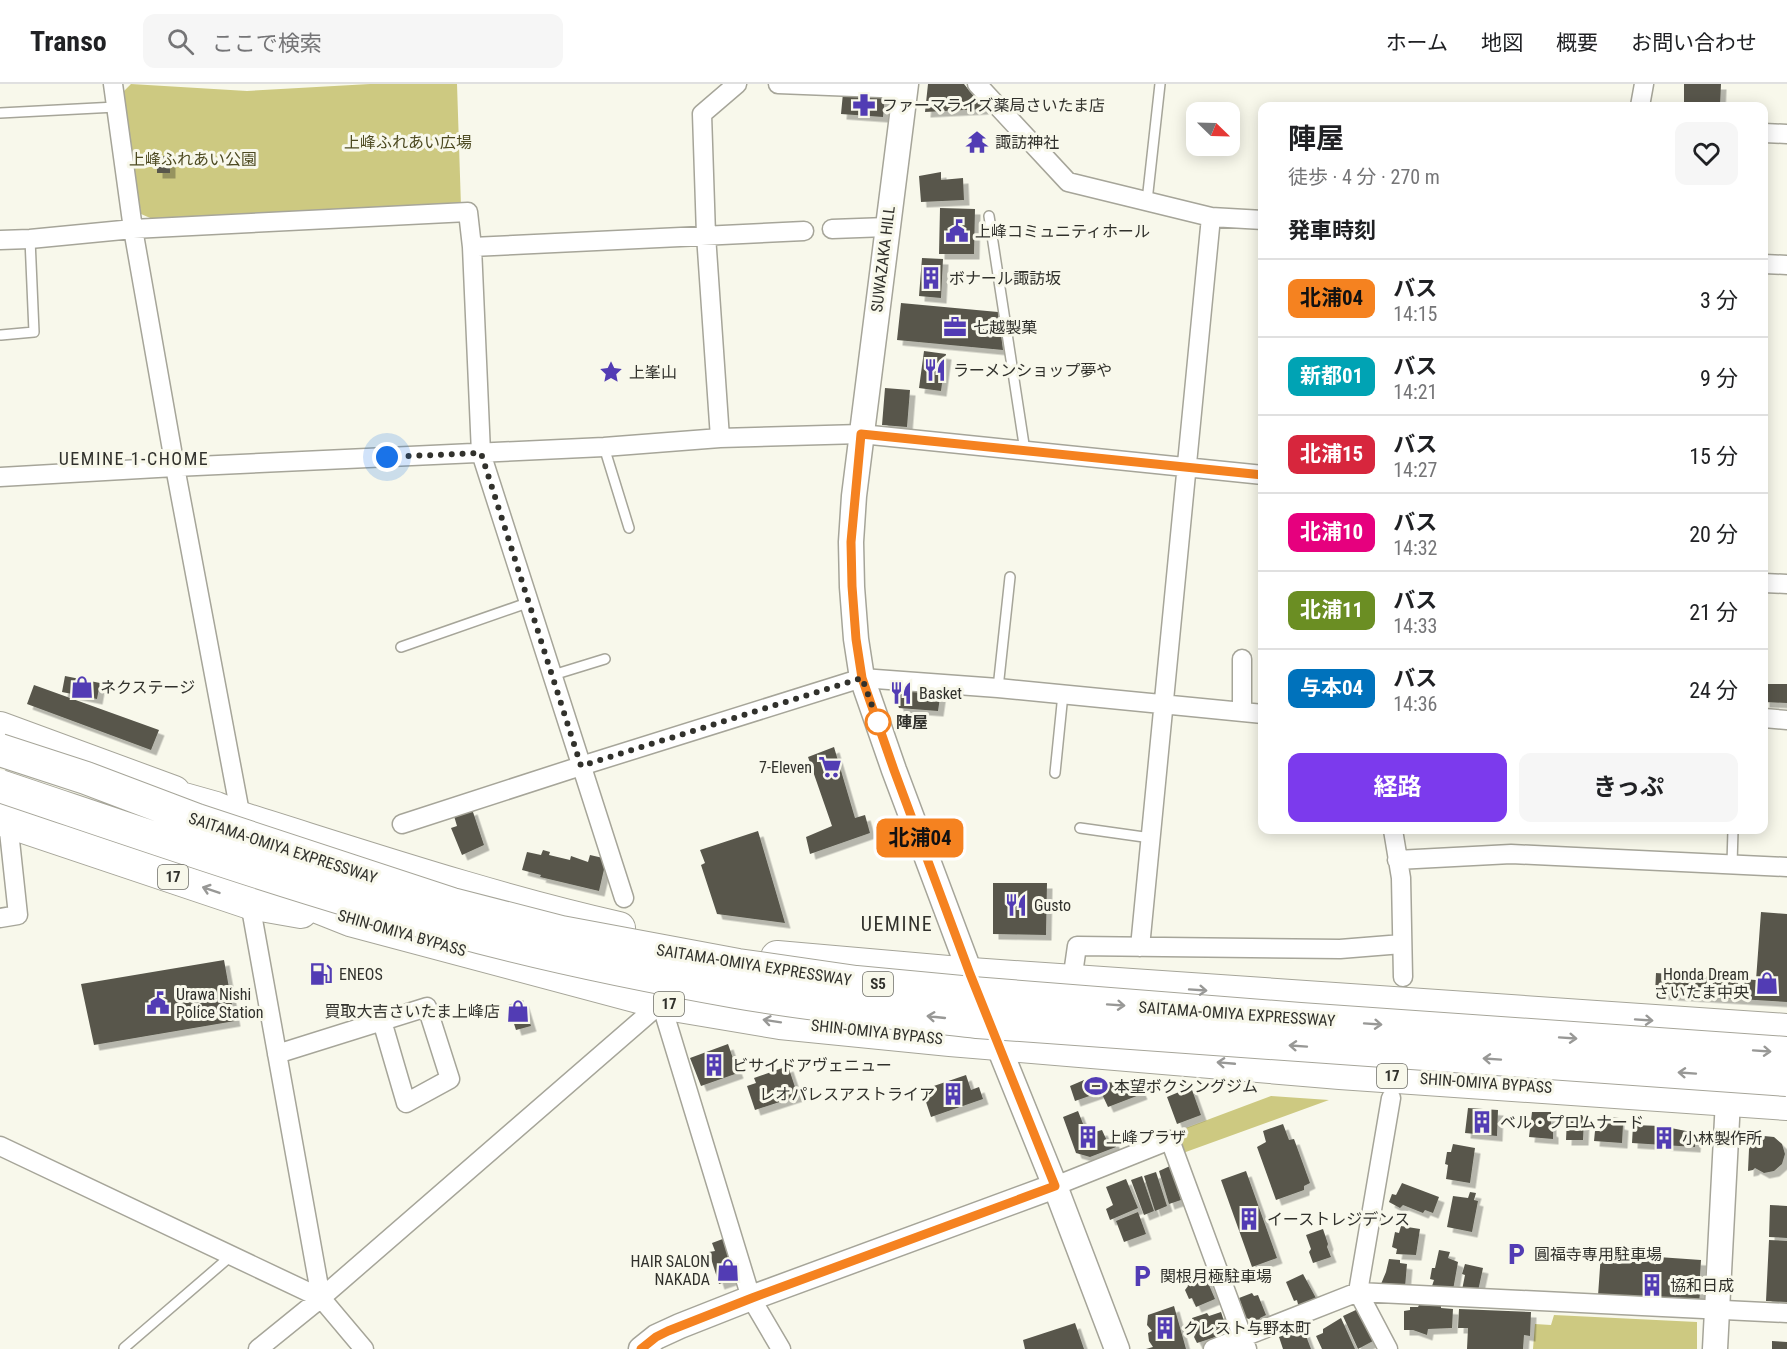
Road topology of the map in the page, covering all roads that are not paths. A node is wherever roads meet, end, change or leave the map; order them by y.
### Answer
1 (113, 84) edge
2 (737, 84) edge
3 (778, 84) edge
4 (976, 84) edge
5 (1160, 84) edge
6 (1644, 84) edge
7 (906, 87) edge
8 (1641, 102) edge
9 (116, 107) junction
10 (0, 112) edge
11 (1768, 133) edge
12 (1787, 134) edge
13 (1147, 201) junction
14 (989, 216) dead end
15 (1211, 217) junction
16 (1258, 220) edge
17 (887, 227) junction
18 (133, 229) junction
19 (832, 229) dead end
20 (804, 231) dead end
21 (706, 235) junction
22 (30, 239) junction
23 (0, 240) edge
24 (472, 247) junction
25 (1768, 264) edge
26 (1787, 265) edge
27 (1, 335) edge
28 (861, 434) junction
29 (720, 438) junction
30 (604, 447) junction
31 (1025, 451) junction
32 (481, 453) junction
33 (175, 467) junction
34 (1188, 467) junction
35 (1258, 474) edge
36 (0, 477) edge
37 (629, 528) dead end
38 (1010, 577) dead end
39 (1768, 583) edge
40 (1787, 585) edge
41 (530, 602) junction
42 (401, 646) dead end
43 (605, 659) dead end
44 (1242, 659) dead end
45 (553, 675) junction
46 (862, 678) junction
47 (998, 688) junction
48 (1063, 694) junction
49 (1164, 705) junction
50 (1242, 712) junction
51 (1258, 714) edge
52 (1768, 718) edge
53 (1787, 720) edge
54 (0, 728) edge
55 (0, 741) edge
56 (0, 748) edge
57 (581, 766) junction
58 (1055, 773) dead end
59 (86, 778) junction
60 (0, 788) edge
61 (229, 813) junction
62 (4, 820) edge
63 (402, 824) dead end
64 (1080, 828) dead end
65 (1394, 834) edge
66 (1733, 834) edge
67 (1151, 838) junction
68 (1397, 860) junction
69 (1732, 864) junction
70 (1787, 867) edge
71 (235, 875) junction
72 (624, 898) dead end
73 (250, 903) junction
74 (0, 918) edge
75 (350, 920) junction
76 (1401, 944) junction
77 (1140, 947) junction
78 (970, 974) junction
79 (1403, 977) dead end
80 (1072, 981) junction
81 (661, 1003) junction
82 (381, 1022) junction
83 (1787, 1030) edge
84 (997, 1043) junction
85 (1787, 1053) edge
86 (277, 1054) junction
87 (1787, 1080) edge
88 (1391, 1098) dead end
89 (1728, 1100) junction
90 (1787, 1104) edge
91 (0, 1146) edge
92 (1055, 1186) junction
93 (232, 1255) junction
94 (1358, 1292) junction
95 (321, 1298) junction
96 (752, 1298) junction
97 (1717, 1308) junction
98 (1787, 1313) edge
99 (1245, 1344) edge
100 (124, 1348) edge
101 (258, 1349) edge
102 (364, 1349) edge
103 (640, 1349) edge
104 (781, 1349) edge
105 (1117, 1349) edge
106 (1213, 1349) edge
107 (1388, 1349) edge
108 (1715, 1349) edge

1 - 9 street
2 - 21 street
3 - 7 street
4 - 13 street
5 - 13 lane
6 - 8 street
7 - 17 main road, SUWAZAKA HILL
9 - 10 lane
9 - 18 street
11 - 12 street
13 - 15 street
14 - 31 lane
15 - 16 street
15 - 34 street
17 - 19 street
17 - 28 main road, SUWAZAKA HILL
18 - 22 street
18 - 24 street
18 - 33 street
20 - 21 street
21 - 24 street
21 - 29 street
22 - 23 street
22 - 27 lane
24 - 32 street
25 - 26 street
28 - 29 street
28 - 31 street
28 - 46 main road, SUWAZAKA HILL
29 - 30 street
30 - 32 street
30 - 37 lane
31 - 34 street
32 - 33 street
32 - 41 street
33 - 36 street
33 - 61 street
34 - 35 street
34 - 49 street
38 - 47 lane
39 - 40 street
41 - 42 lane
41 - 45 street
43 - 45 lane
44 - 50 street
45 - 57 street
46 - 47 street
46 - 57 street
46 - 78 main road, SUWAZAKA HILL
47 - 48 street
48 - 49 street
48 - 58 lane
49 - 50 street
49 - 67 street
50 - 51 street
52 - 53 street
54 - 61 highway
55 - 59 highway, bridge
56 - 59 highway, SAITAMA-OMIYA EXPRESSWAY / S5, bridge
56 - 61 highway
57 - 63 street
57 - 72 street
59 -> 85 highway, SAITAMA-OMIYA EXPRESSWAY / S5, bridge
60 - 71 highway, SHIN-OMIYA BYPASS / 17
87 -> 60 highway, SAITAMA-OMIYA EXPRESSWAY / S5, bridge
61 - 78 highway
73 -> 62 highway, 17
62 - 74 street
64 - 67 lane
65 - 68 street
66 - 69 lane
67 - 77 street
68 - 69 street
68 - 76 street
69 - 70 street
71 - 73 street
71 - 75 highway, SHIN-OMIYA BYPASS / 17
73 - 75 highway, 17
73 - 86 street
75 - 81 highway, SHIN-OMIYA BYPASS / 17
76 - 77 street
76 - 79 street
77 - 80 street
78 - 80 highway
78 - 84 main road, SUWAZAKA HILL
80 -> 83 highway
84 -> 81 highway, SHIN-OMIYA BYPASS / 17
81 - 95 street
81 - 96 street
82 - 82 street
82 - 86 street
89 -> 84 highway, SHIN-OMIYA BYPASS / 17
84 - 92 main road, SUWAZAKA HILL
86 - 95 street
88 - 94 street
89 - 90 highway, SHIN-OMIYA BYPASS / 17
89 - 97 main road
91 - 93 street
92 - 96 main road
92 - 99 street
92 - 105 main road, SUWAZAKA HILL
93 - 95 street
93 - 100 lane
94 - 97 street
94 - 99 street
94 - 107 street
95 - 101 street
95 - 102 street
96 - 103 main road
96 - 104 street
97 - 98 street
97 - 108 main road
99 - 106 street

